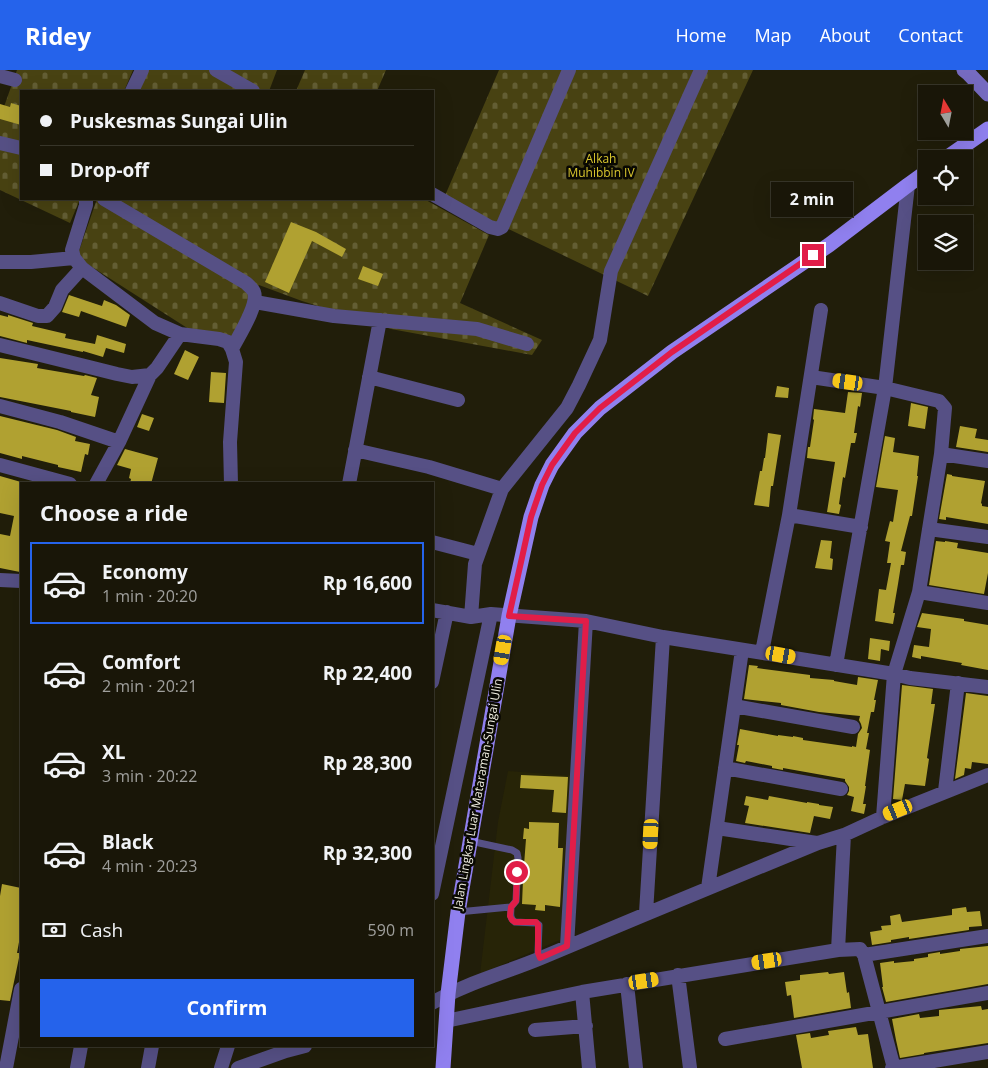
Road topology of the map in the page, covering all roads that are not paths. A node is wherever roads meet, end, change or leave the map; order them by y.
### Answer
1 (142, 70) edge
2 (216, 70) edge
3 (569, 70) edge
4 (701, 70) edge
5 (964, 70) edge
6 (0, 76) edge
7 (15, 80) dead end
8 (132, 90) edge
9 (251, 90) edge
10 (988, 94) edge
11 (988, 129) edge
12 (0, 143) edge
13 (20, 148) edge
14 (958, 150) edge
15 (918, 178) edge
16 (908, 185) junction
17 (434, 195) edge
18 (86, 200) edge
19 (106, 200) edge
20 (0, 262) edge
21 (78, 263) junction
22 (255, 302) junction
23 (0, 303) edge
24 (821, 310) dead end
25 (380, 320) junction
26 (180, 334) junction
27 (527, 344) dead end
28 (0, 345) edge
29 (232, 349) junction
30 (150, 375) junction
31 (369, 377) junction
32 (811, 377) junction
33 (885, 388) junction
34 (458, 400) dead end
35 (0, 406) edge
36 (119, 442) junction
37 (355, 450) junction
38 (940, 454) junction
39 (988, 461) edge
40 (0, 465) edge
41 (63, 482) edge
42 (97, 482) edge
43 (231, 482) edge
44 (349, 482) edge
45 (502, 489) junction
46 (789, 515) junction
47 (861, 528) junction
48 (929, 529) junction
49 (988, 537) edge
50 (434, 543) edge
51 (478, 554) junction
52 (0, 580) edge
53 (20, 581) edge
54 (919, 592) junction
55 (988, 603) edge
56 (434, 610) edge
57 (447, 612) junction
58 (491, 614) junction
59 (509, 616) junction
60 (472, 617) junction
61 (586, 621) junction
62 (663, 637) junction
63 (742, 650) junction
64 (762, 652) junction
65 (836, 665) junction
66 (434, 673) edge
67 (894, 674) junction
68 (958, 683) junction
69 (988, 687) edge
70 (734, 706) junction
71 (853, 727) dead end
72 (725, 768) junction
73 (988, 775) edge
74 (841, 789) dead end
75 (945, 791) junction
76 (883, 817) junction
77 (717, 828) junction
78 (844, 835) junction
79 (470, 841) junction
80 (818, 843) junction
81 (434, 885) edge
82 (708, 888) junction
83 (511, 907) junction
84 (458, 912) junction
85 (646, 913) junction
86 (988, 936) edge
87 (567, 946) junction
88 (838, 950) junction
89 (864, 955) junction
90 (540, 958) junction
91 (678, 975) junction
92 (627, 984) junction
93 (582, 992) junction
94 (988, 993) edge
95 (20, 994) edge
96 (448, 994) junction
97 (434, 1002) edge
98 (879, 1012) junction
99 (446, 1021) junction
100 (586, 1026) junction
101 (535, 1030) dead end
102 (725, 1039) dead end
103 (81, 1047) edge
104 (152, 1047) edge
105 (228, 1047) edge
106 (299, 1047) edge
107 (286, 1049) edge
108 (988, 1052) edge
109 (6, 1068) edge
110 (77, 1068) edge
111 (148, 1068) edge
112 (221, 1068) edge
113 (238, 1068) edge
114 (443, 1068) edge
115 (589, 1068) edge
116 (636, 1068) edge
117 (690, 1068) edge
118 (894, 1068) edge

1 - 8 street
2 - 9 street
3 - 17 street
4 - 45 street
5 - 10 street
6 - 7 street
11 - 14 main road
12 - 13 street
15 - 16 main road, Jalan Lingkar Luar Mataraman-Sungai Ulin
16 - 33 street
16 - 59 main road, Jalan Lingkar Luar Mataraman-Sungai Ulin
18 - 21 street
19 - 22 street
20 - 21 street
21 - 23 street
21 - 26 street
22 - 25 street
22 - 29 street
24 - 32 street
25 - 27 street
25 - 31 street
26 - 29 street
26 - 30 street
28 - 30 street
29 - 43 street
30 - 36 street
31 - 34 street
31 - 37 street
32 - 33 street
32 - 46 street
33 - 38 street
33 - 47 street
35 - 36 street
36 - 42 street
37 - 44 street
37 - 45 street
38 - 39 street
38 - 48 street
40 - 41 street
45 - 51 street
46 - 47 street
46 - 64 street
47 - 65 street
48 - 49 street
48 - 54 street
50 - 51 street
51 - 60 street
52 - 53 street
54 - 55 street
54 - 67 street
56 - 57 street
57 - 60 street
57 - 66 street
58 - 59 street
58 - 60 street
58 - 81 street
59 - 61 street
59 - 79 main road, Jalan Lingkar Luar Mataraman-Sungai Ulin
61 - 62 street
61 - 87 street
62 - 63 street
62 - 85 street
63 - 64 street
63 - 70 street
64 - 65 street
65 - 67 street
67 - 68 street
67 - 76 street
68 - 69 street
68 - 75 street
70 - 71 street
70 - 72 street
72 - 74 street
72 - 77 street
73 - 75 street
75 - 76 street
76 - 78 street
77 - 80 street
77 - 82 street
78 - 80 street
78 - 88 street
79 - 83 lane
79 - 84 main road, Jalan Lingkar Luar Mataraman-Sungai Ulin
80 - 82 street
82 - 85 street
83 - 84 lane
83 - 90 lane
84 - 96 main road, Jalan Lingkar Luar Mataraman-Sungai Ulin
85 - 87 street
86 - 89 street
87 - 90 street
88 - 89 street
88 - 91 street
89 - 98 street
90 - 96 street
91 - 92 street
91 - 117 street
92 - 93 street
92 - 116 street
93 - 99 street
93 - 100 street
94 - 98 street
95 - 109 street
96 - 97 street
96 - 99 main road, Jalan Lingkar Luar Mataraman-Sungai Ulin
98 - 102 street
98 - 118 street
99 - 114 main road, Jalan Lingkar Luar Mataraman-Sungai Ulin
100 - 101 street
100 - 115 street
103 - 110 street
104 - 111 street
105 - 112 street
106 - 107 street
107 - 113 street
108 - 118 street

